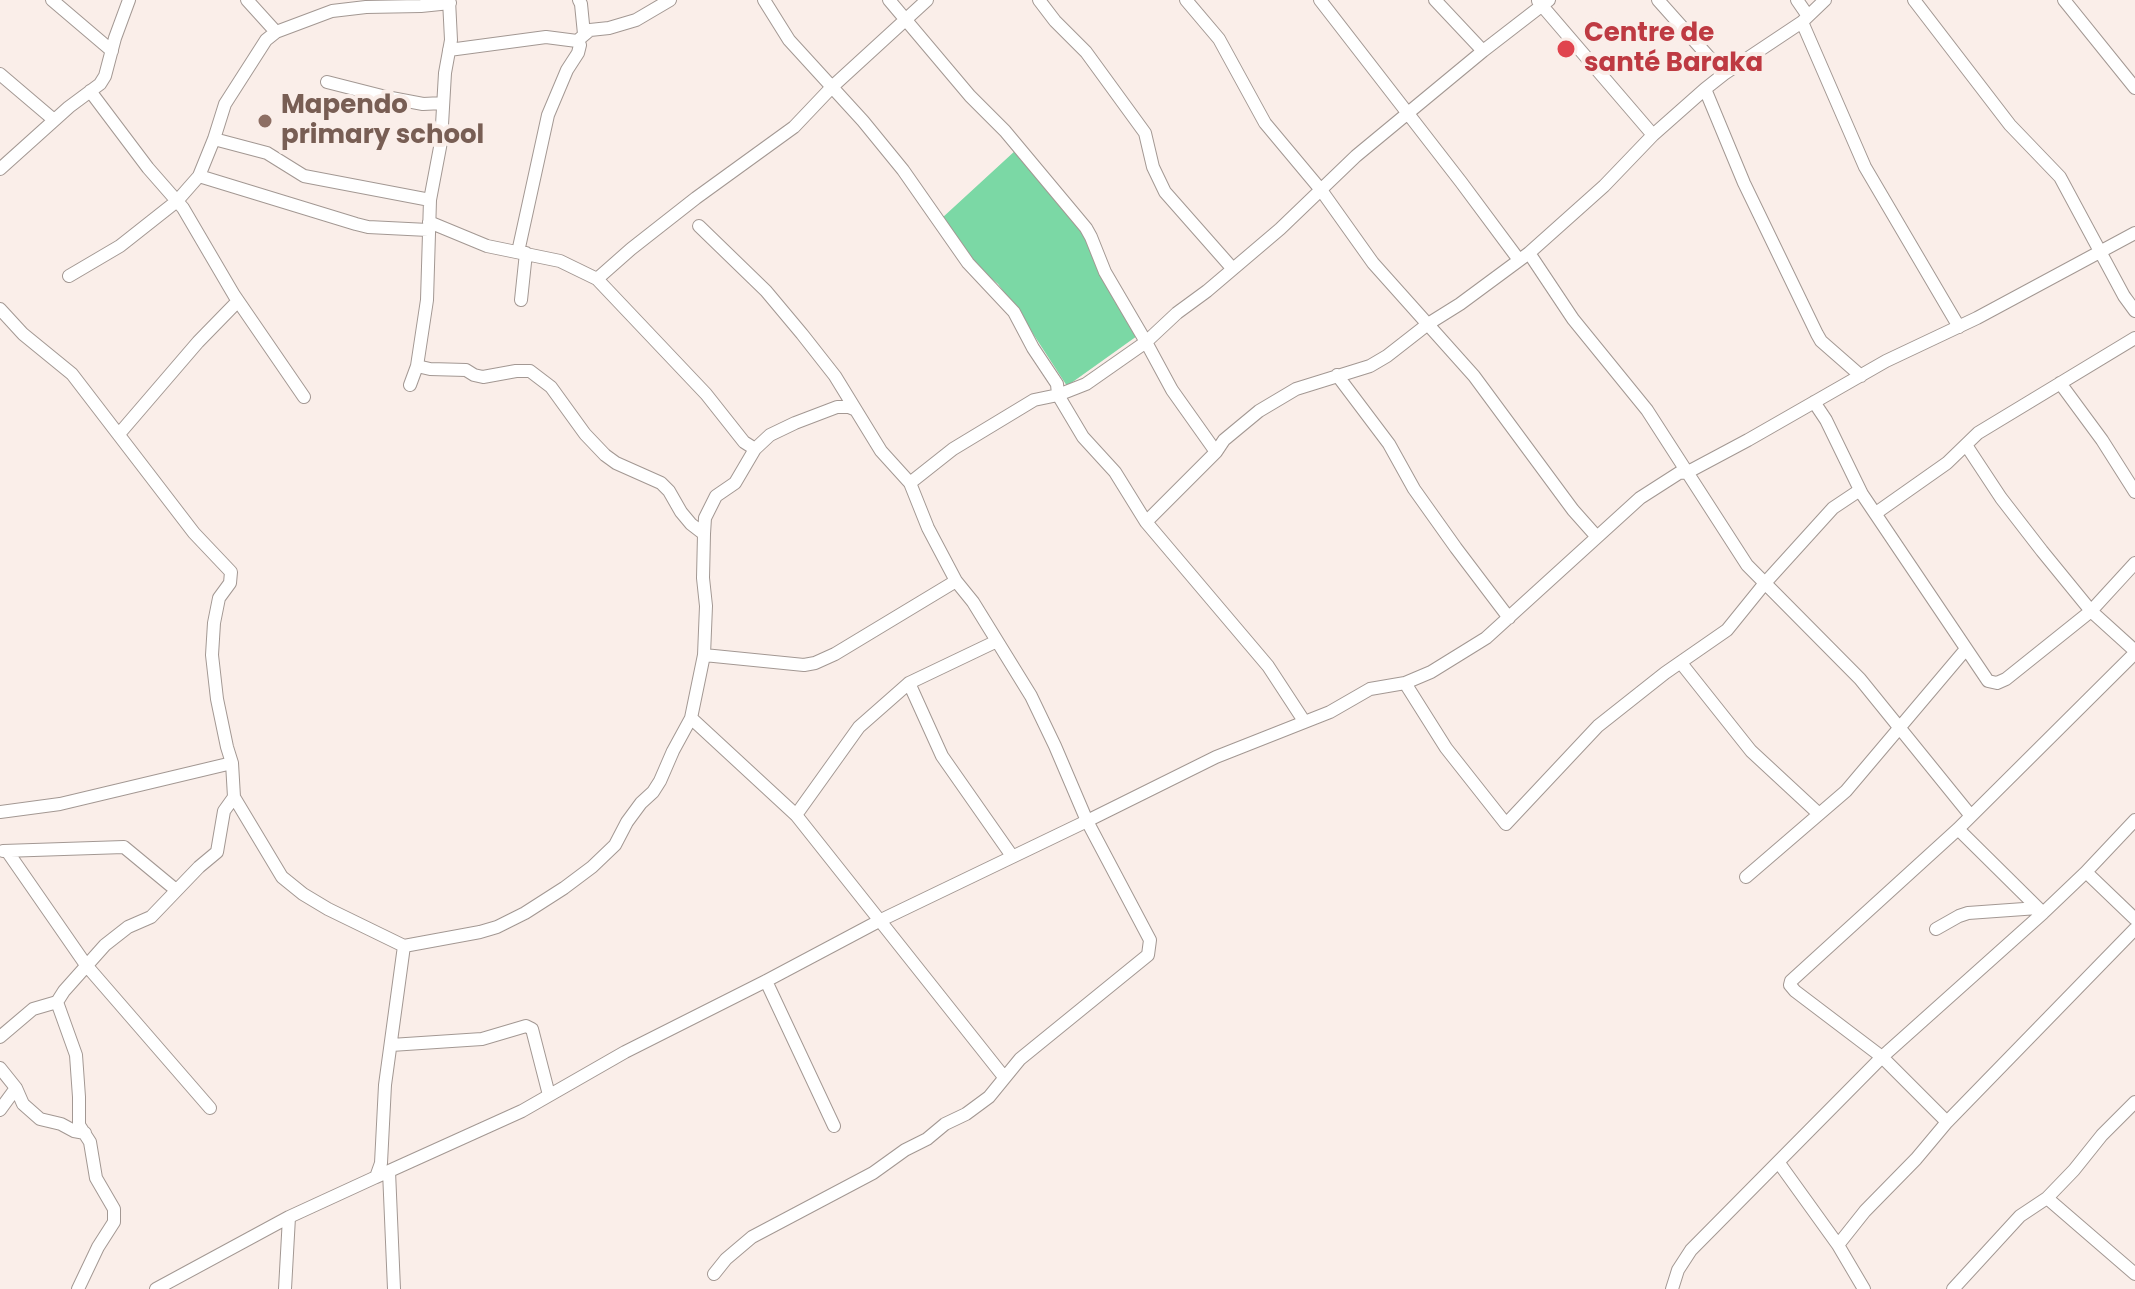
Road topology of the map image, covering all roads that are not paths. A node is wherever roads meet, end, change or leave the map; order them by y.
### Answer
1 (52, 0) edge
2 (129, 0) edge
3 (247, 0) edge
4 (579, 0) edge
5 (670, 0) edge
6 (764, 0) edge
7 (889, 0) edge
8 (927, 0) edge
9 (1039, 0) edge
10 (1186, 0) edge
11 (1320, 0) edge
12 (1435, 0) edge
13 (1658, 0) edge
14 (1797, 0) edge
15 (1825, 0) edge
16 (1914, 0) edge
17 (2064, 0) edge
18 (450, 1) edge
19 (1543, 2) edge
20 (1805, 19) junction
21 (907, 21) junction
22 (276, 32) junction
23 (581, 37) junction
24 (449, 50) junction
25 (112, 51) junction
26 (1483, 51) junction
27 (0, 74) edge
28 (1724, 74) junction
29 (327, 82) dead end
30 (832, 87) junction
31 (2135, 88) edge
32 (1705, 89) junction
33 (90, 91) junction
34 (443, 103) junction
35 (1408, 113) junction
36 (54, 120) junction
37 (1653, 135) junction
38 (214, 139) junction
39 (0, 169) edge
40 (199, 176) junction
41 (1321, 190) junction
42 (430, 200) junction
43 (177, 201) junction
44 (428, 226) junction
45 (699, 226) dead end
46 (2135, 233) edge
47 (2100, 251) junction
48 (522, 253) junction
49 (1524, 256) junction
50 (1232, 268) junction
51 (69, 276) dead end
52 (597, 279) junction
53 (521, 300) dead end
54 (238, 301) junction
55 (0, 309) edge
56 (2135, 311) edge
57 (1428, 324) junction
58 (1959, 327) junction
59 (2135, 338) edge
60 (1146, 342) junction
61 (417, 366) junction
62 (1337, 375) junction
63 (1861, 376) junction
64 (2060, 383) junction
65 (410, 385) dead end
66 (1058, 395) junction
67 (304, 397) dead end
68 (1814, 402) junction
69 (856, 410) junction
70 (119, 434) junction
71 (1966, 445) junction
72 (755, 449) junction
73 (1216, 452) junction
74 (1688, 472) junction
75 (910, 483) junction
76 (1860, 490) junction
77 (2135, 492) edge
78 (1876, 513) junction
79 (1146, 522) junction
80 (704, 534) junction
81 (1597, 537) junction
82 (2135, 563) edge
83 (956, 581) junction
84 (1765, 583) junction
85 (2091, 611) junction
86 (1509, 618) junction
87 (997, 641) junction
88 (1966, 649) junction
89 (704, 655) junction
90 (1681, 663) junction
91 (909, 683) junction
92 (1405, 683) junction
93 (691, 718) junction
94 (1304, 721) junction
95 (1899, 727) junction
96 (232, 763) junction
97 (234, 797) junction
98 (0, 812) edge
99 (1819, 814) junction
100 (796, 815) junction
101 (1971, 816) junction
102 (2135, 820) edge
103 (1087, 821) junction
104 (1958, 829) junction
105 (3, 851) edge
106 (1012, 856) junction
107 (2086, 872) junction
108 (1746, 877) dead end
109 (176, 890) junction
110 (2040, 910) junction
111 (2135, 919) edge
112 (879, 921) junction
113 (1936, 929) dead end
114 (2135, 929) edge
115 (404, 946) junction
116 (86, 965) junction
117 (766, 981) junction
118 (57, 1002) junction
119 (0, 1037) edge
120 (391, 1045) junction
121 (1882, 1057) junction
122 (0, 1068) edge
123 (1004, 1077) junction
124 (16, 1088) junction
125 (549, 1095) junction
126 (2135, 1102) edge
127 (210, 1108) dead end
128 (0, 1110) edge
129 (2128, 1116) edge
130 (1947, 1122) junction
131 (834, 1126) dead end
132 (85, 1133) junction
133 (1779, 1163) junction
134 (383, 1174) junction
135 (2047, 1198) junction
136 (289, 1217) junction
137 (1838, 1245) junction
138 (714, 1274) dead end
139 (2135, 1274) edge
140 (78, 1289) edge
141 (156, 1289) edge
142 (285, 1289) edge
143 (394, 1289) edge
144 (1672, 1289) edge
145 (1864, 1289) edge
146 (1953, 1289) edge

1 - 25 street
2 - 25 street
3 - 22 street
4 - 23 street
5 - 23 street
6 - 30 street
7 - 21 street
8 - 21 street
9 - 50 street
10 - 41 street
11 - 35 street
12 - 26 street
13 - 28 street
14 - 20 street
15 - 20 street
16 - 47 street
17 - 31 street
18 - 22 street
18 - 24 street
19 - 26 street
19 - 37 street
20 - 28 street
20 - 58 street
21 - 30 street
21 - 60 street
22 - 38 street
23 - 24 street
23 - 48 street
24 - 34 street
25 - 33 street
26 - 35 street
27 - 36 street
28 - 32 street
29 - 34 street
30 - 52 street
30 - 66 street
32 - 37 street
32 - 63 street
33 - 36 street
33 - 43 street
34 - 42 street
35 - 41 street
35 - 49 street
36 - 39 street
37 - 49 street
38 - 40 street
38 - 42 street
40 - 43 street
40 - 44 street
41 - 50 street
41 - 57 street
42 - 44 street
43 - 51 street
43 - 54 street
44 - 48 street
44 - 61 street
45 - 69 street
46 - 47 street
47 - 56 street
47 - 58 street
48 - 52 street
48 - 53 street
49 - 57 street
49 - 74 street
50 - 60 street
52 - 72 street
54 - 67 street
54 - 70 street
55 - 70 street
57 - 62 street
57 - 81 street
58 - 63 street
59 - 64 street
60 - 66 street
60 - 73 street
61 - 65 street
61 - 80 street
62 - 73 street
62 - 86 street
63 - 68 street
64 - 71 street
64 - 77 street
66 - 75 street
66 - 79 street
68 - 74 street
68 - 76 street
69 - 72 street
69 - 75 street
70 - 96 street
71 - 78 street
71 - 85 street
72 - 80 street
73 - 79 street
74 - 81 street
74 - 84 street
75 - 83 street
76 - 78 street
76 - 84 street
78 - 88 street
79 - 94 street
80 - 89 street
81 - 86 street
82 - 85 street
83 - 87 street
83 - 89 street
84 - 90 street
84 - 95 street
85 - 88 street
85 - 101 street
86 - 92 street
87 - 91 street
87 - 103 street
88 - 95 street
89 - 93 street
90 - 92 street
90 - 99 street
91 - 100 street
91 - 106 street
92 - 94 street
93 - 100 street
93 - 115 street
94 - 103 street
95 - 99 street
95 - 101 street
96 - 97 street
96 - 98 street
97 - 109 street
97 - 115 street
99 - 108 street
100 - 112 street
101 - 104 street
102 - 107 street
103 - 106 street
103 - 123 street
104 - 110 street
104 - 121 street
105 - 109 street
105 - 116 street
106 - 112 street
107 - 110 street
107 - 111 street
109 - 116 street
110 - 113 street
110 - 121 street
112 - 117 street
112 - 123 street
114 - 130 street
115 - 120 street
116 - 118 street
116 - 127 street
117 - 125 street
117 - 131 street
118 - 119 street
118 - 132 street
120 - 125 street
120 - 134 street
121 - 130 street
121 - 133 street
122 - 124 street
123 - 138 street
124 - 128 street
124 - 132 street
125 - 134 street
126 - 129 street
129 - 135 street
130 - 137 street
132 - 140 street
133 - 137 street
133 - 144 street
134 - 136 street
134 - 143 street
135 - 139 street
135 - 146 street
136 - 141 street
136 - 142 street
137 - 145 street

